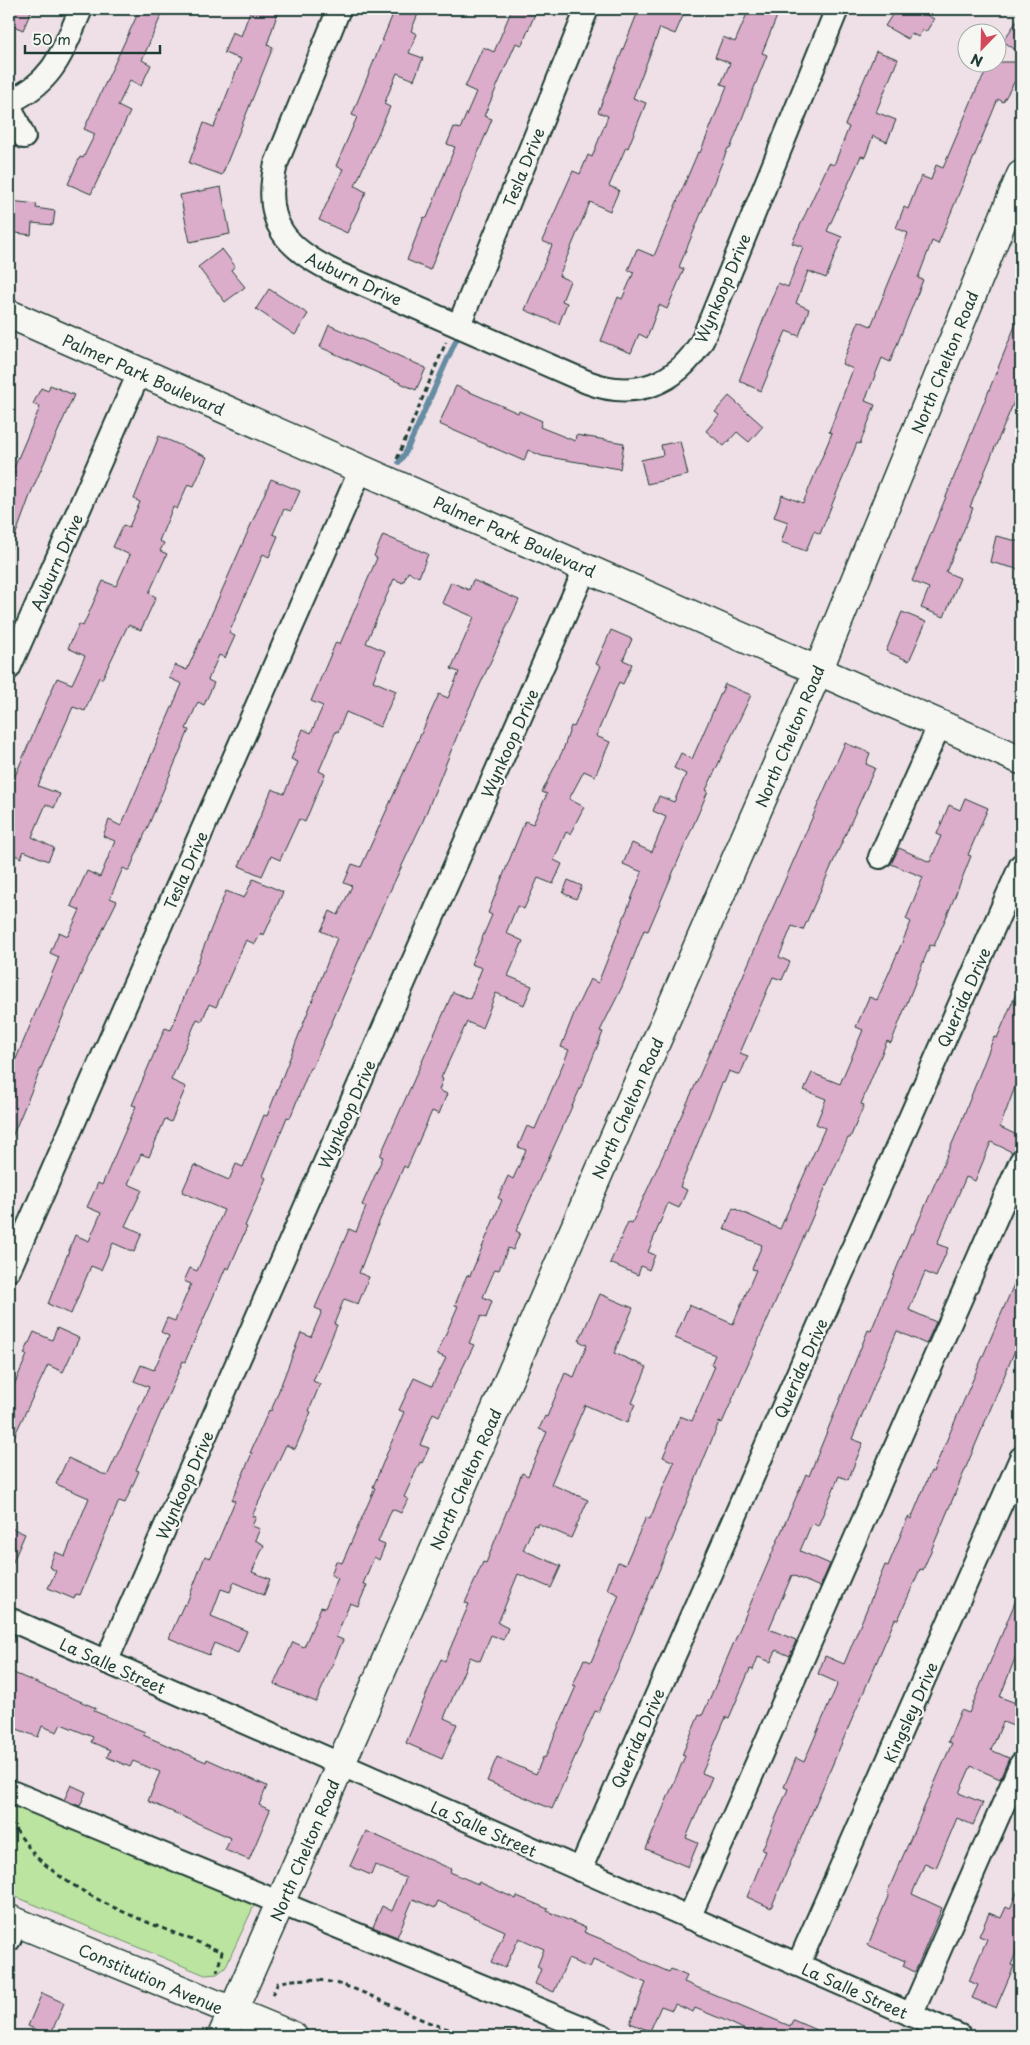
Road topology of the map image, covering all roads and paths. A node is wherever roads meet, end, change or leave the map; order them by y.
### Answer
1 (80, 9) edge
2 (339, 9) edge
3 (586, 9) edge
4 (837, 9) edge
5 (9, 103) edge
6 (24, 136) dead end
7 (1021, 174) edge
8 (9, 314) edge
9 (457, 324) junction
10 (139, 373) junction
11 (397, 459) dead end
12 (361, 469) junction
13 (586, 567) junction
14 (9, 668) edge
15 (818, 671) junction
16 (940, 724) junction
17 (1021, 760) edge
18 (880, 857) dead end
19 (1021, 865) edge
20 (1021, 1161) edge
21 (9, 1270) edge
22 (1021, 1458) edge
23 (9, 1619) edge
24 (106, 1662) junction
25 (1021, 1764) edge
26 (341, 1765) junction
27 (9, 1791) edge
28 (9, 1823) edge
29 (580, 1870) junction
30 (280, 1903) junction
31 (689, 1918) junction
32 (11, 1927) edge
33 (798, 1965) junction
34 (217, 1972) dead end
35 (272, 1995) dead end
36 (911, 2015) junction
37 (228, 2024) edge
38 (293, 2036) edge
39 (544, 2036) edge
40 (603, 2036) edge
41 (960, 2036) edge

1 - 5 street
2 - 9 street, Auburn Drive
3 - 9 street, Tesla Drive
4 - 9 street, Wynkoop Drive
5 - 6 street
7 - 15 main road, North Chelton Road
8 - 10 main road, Palmer Park Boulevard
9 - 11 path
10 - 12 main road, Palmer Park Boulevard
10 - 14 street, Auburn Drive
12 - 13 main road, Palmer Park Boulevard
12 - 21 street, Tesla Drive
13 - 15 main road, Palmer Park Boulevard
13 - 24 street, Wynkoop Drive
15 - 16 main road, Palmer Park Boulevard
15 - 26 main road, North Chelton Road
16 - 17 main road, Palmer Park Boulevard
16 - 18 street
19 - 29 street, Querida Drive
20 - 31 street
22 - 33 street, Kingsley Drive
23 - 24 street, La Salle Street
24 - 26 street, La Salle Street
25 - 36 street
26 - 29 street, La Salle Street
26 - 30 main road, North Chelton Road
27 - 30 street
28 - 34 path
29 - 31 street, La Salle Street
30 - 37 main road, North Chelton Road
30 - 40 street
31 - 33 street, La Salle Street
32 - 37 main road, Constitution Avenue
33 - 36 street, La Salle Street
35 - 39 path
36 - 41 street, La Salle Street
37 - 38 main road, Constitution Avenue

